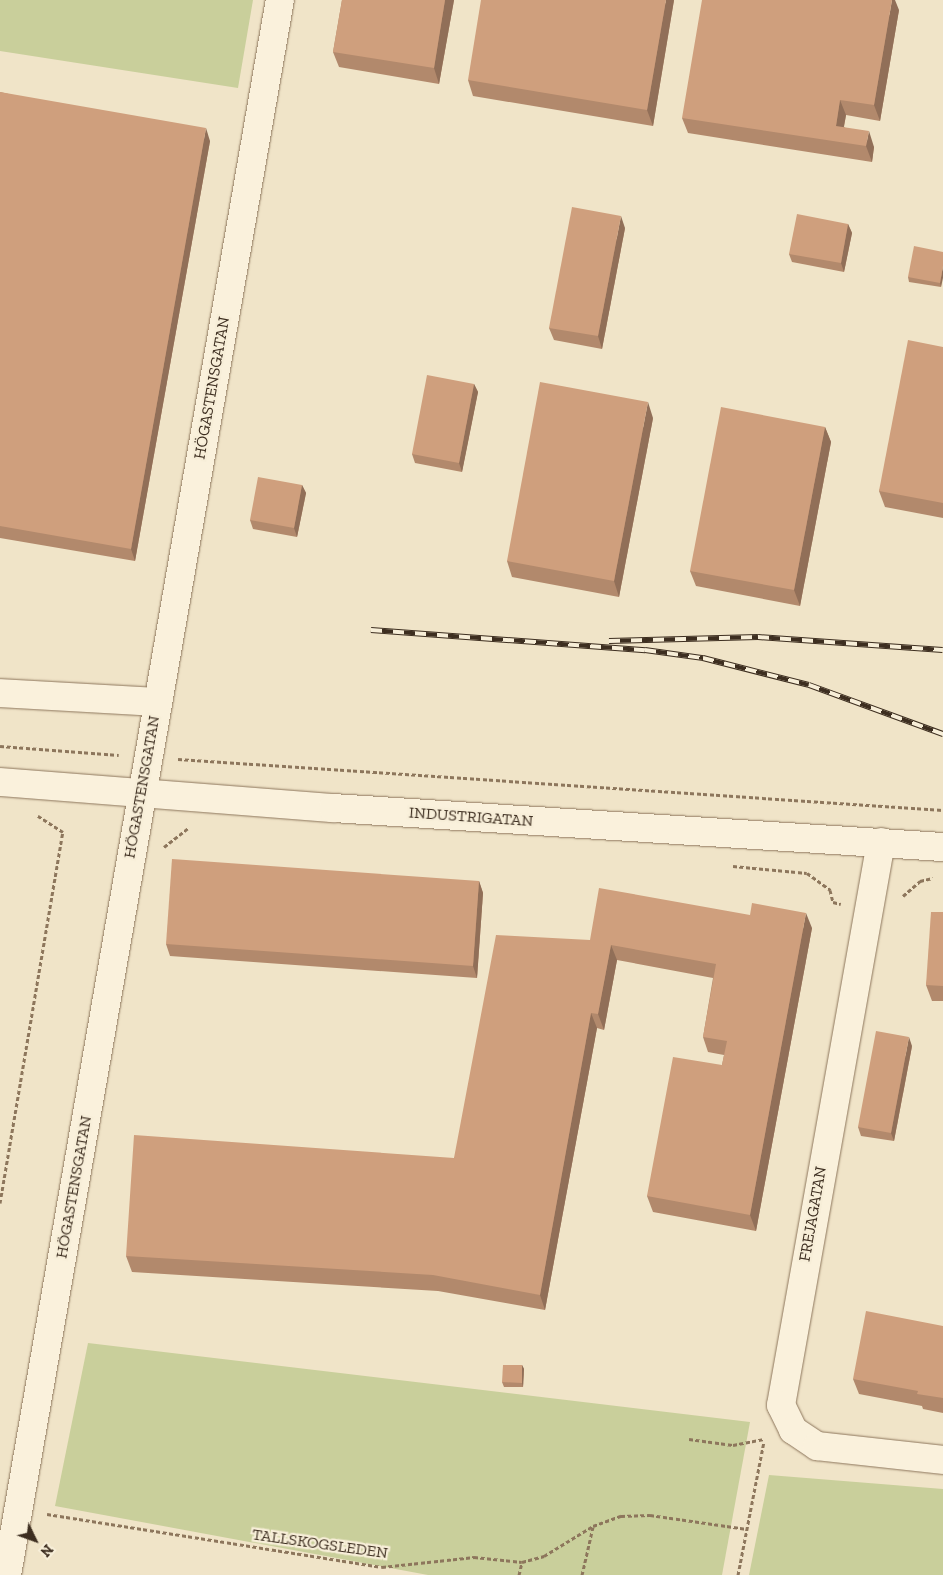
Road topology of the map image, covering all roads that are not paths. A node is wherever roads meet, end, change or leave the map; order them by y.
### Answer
1 (280, 0) edge
2 (0, 693) edge
3 (157, 702) junction
4 (0, 782) edge
5 (142, 792) junction
6 (881, 842) junction
7 (943, 847) edge
8 (943, 1460) edge
9 (7, 1575) edge

1 - 3 street, HÖGASTENSGATAN
2 - 3 street
3 - 5 street, HÖGASTENSGATAN
4 - 5 street, INDUSTRIGATAN
5 - 6 street, INDUSTRIGATAN
5 - 9 street, HÖGASTENSGATAN
6 - 7 street, INDUSTRIGATAN
6 - 8 street, FREJAGATAN

